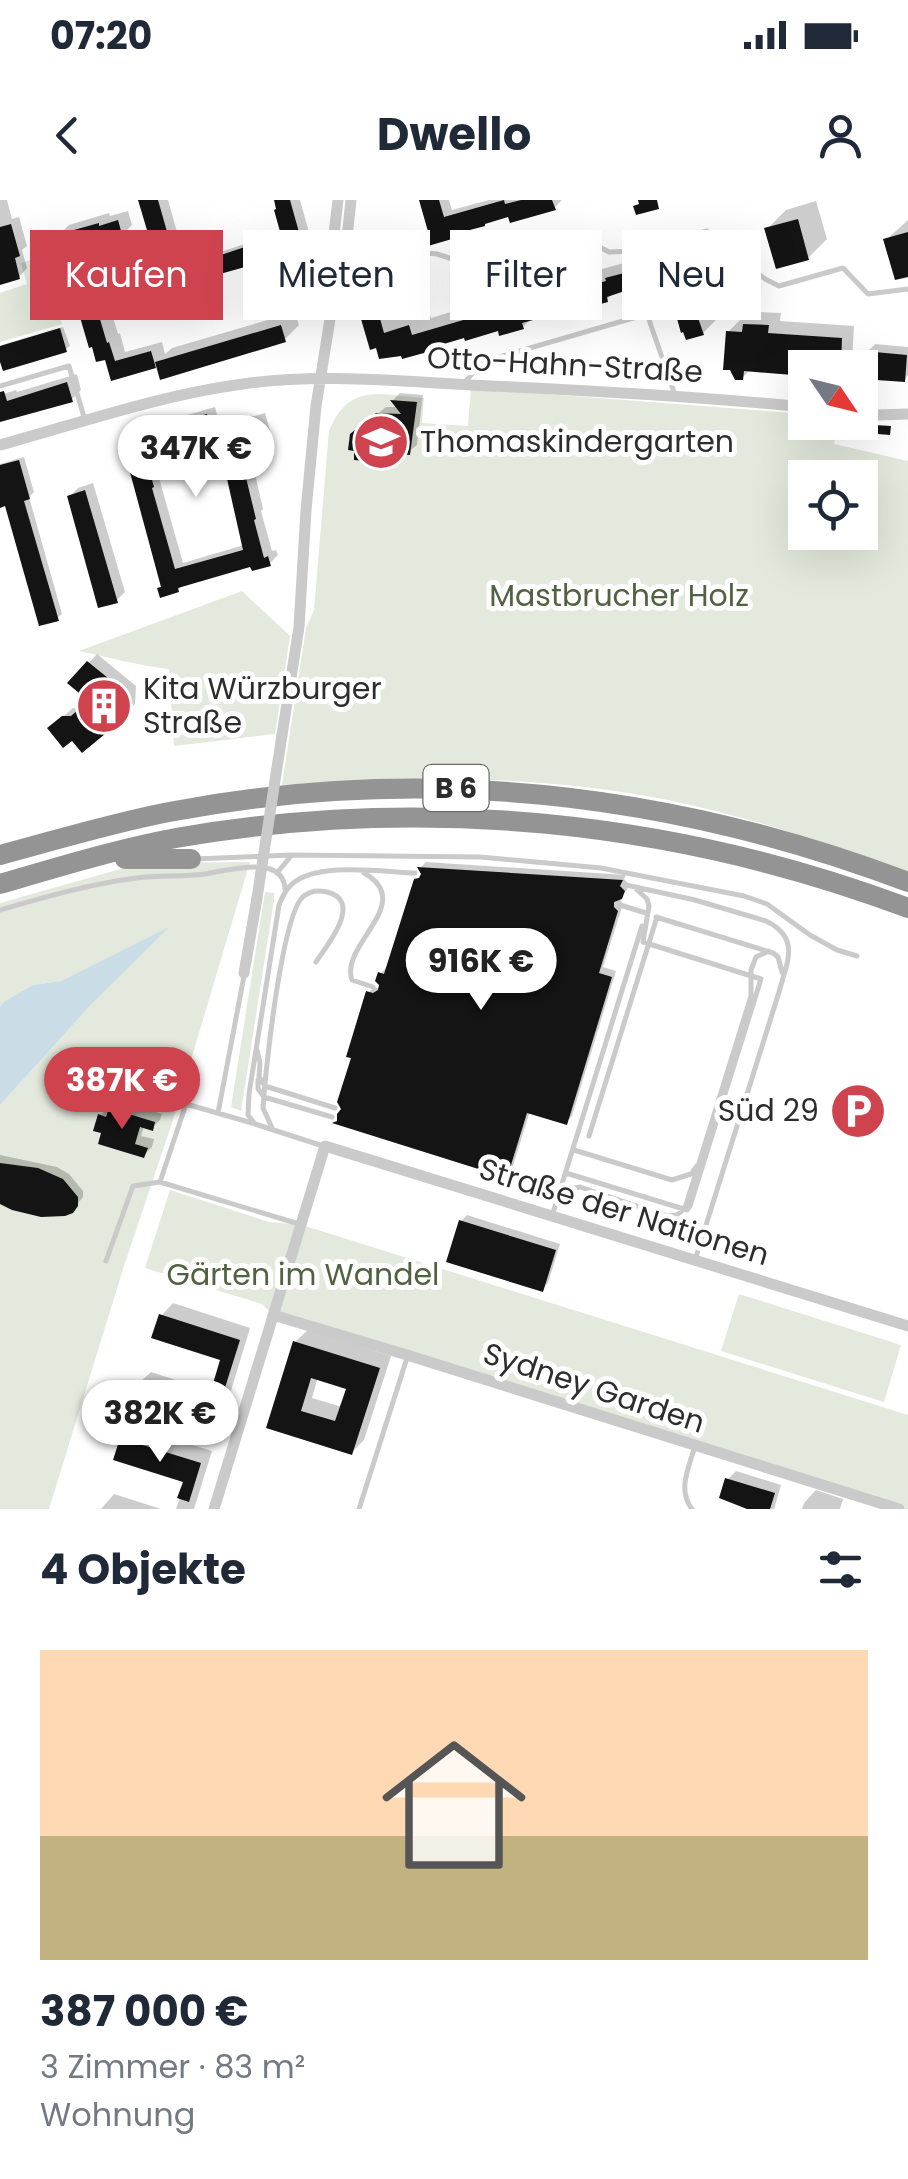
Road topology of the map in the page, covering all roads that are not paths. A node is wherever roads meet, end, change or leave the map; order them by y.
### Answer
1 (338, 200) edge
2 (351, 200) edge
3 (334, 230) edge
4 (348, 230) edge
5 (430, 253) edge
6 (908, 289) edge
7 (330, 320) edge
8 (321, 379) junction
9 (463, 384) junction
10 (0, 386) edge
11 (675, 395) junction
12 (788, 405) edge
13 (908, 414) edge
14 (878, 415) edge
15 (85, 420) junction
16 (0, 445) edge
17 (0, 855) edge
18 (292, 856) junction
19 (191, 859) joint
20 (78, 862) junction
21 (361, 871) junction
22 (277, 873) junction
23 (416, 873) dead end
24 (908, 882) edge
25 (0, 884) edge
26 (284, 894) junction
27 (620, 905) dead end
28 (908, 908) edge
29 (0, 910) edge
30 (646, 914) junction
31 (656, 916) junction
32 (769, 952) junction
33 (858, 956) dead end
34 (316, 962) dead end
35 (244, 973) joint
36 (373, 987) dead end
37 (778, 992) junction
38 (275, 1008) junction
39 (260, 1028) junction
40 (257, 1048) junction
41 (259, 1077) junction
42 (265, 1086) junction
43 (264, 1097) junction
44 (335, 1108) dead end
45 (218, 1112) junction
46 (332, 1117) dead end
47 (255, 1124) junction
48 (274, 1130) junction
49 (590, 1136) dead end
50 (325, 1146) junction
51 (574, 1150) junction
52 (699, 1164) junction
53 (566, 1173) junction
54 (160, 1182) junction
55 (558, 1198) junction
56 (552, 1217) junction
57 (302, 1225) junction
58 (106, 1260) dead end
59 (695, 1260) junction
60 (274, 1315) junction
61 (908, 1326) edge
62 (408, 1355) junction
63 (695, 1446) junction
64 (214, 1509) edge
65 (359, 1509) edge
66 (692, 1509) edge
67 (899, 1509) edge

1 - 3 street
2 - 4 street
5 - 6 lane
7 - 8 street
8 - 9 street, Otto-Hahn-Straße
8 - 15 street, Otto-Hahn-Straße
8 - 35 street, bridge
9 - 11 street, Otto-Hahn-Straße
9 - 11 lane
10 - 15 lane
11 - 12 street, Otto-Hahn-Straße
13 - 14 street
15 - 16 street, Otto-Hahn-Straße
17 - 24 highway, B 6
18 - 19 lane
18 - 22 lane
18 - 33 lane
19 - 20 highway
20 - 25 highway, B 6
20 - 28 highway, B 6
21 - 23 lane
21 - 26 lane
21 - 36 lane
22 - 26 lane
22 - 29 lane
26 - 39 lane
27 - 30 lane
30 - 31 lane
30 - 51 lane
31 - 32 lane
31 - 49 lane
32 - 37 lane
32 - 52 lane
34 - 38 lane
35 - 45 lane
37 - 53 lane
37 - 59 lane
38 - 39 lane
38 - 42 lane
39 - 40 lane
40 - 41 lane
40 - 47 lane
41 - 42 lane
41 - 43 lane
42 - 43 lane
42 - 44 lane
43 - 46 lane
43 - 48 lane
45 - 47 lane
45 - 54 lane
47 - 48 lane
48 - 50 lane
50 - 56 street, Straße der Nationen
50 - 57 street
51 - 52 lane
51 - 53 lane
52 - 55 lane
53 - 55 lane
54 - 57 lane
54 - 58 lane
55 - 56 lane
56 - 59 street, Straße der Nationen
57 - 60 street
59 - 61 street, Straße der Nationen
60 - 62 street, Sydney Garden
60 - 64 street
62 - 63 street, Sydney Garden
62 - 65 lane
63 - 66 lane
63 - 67 street, Sydney Garden

